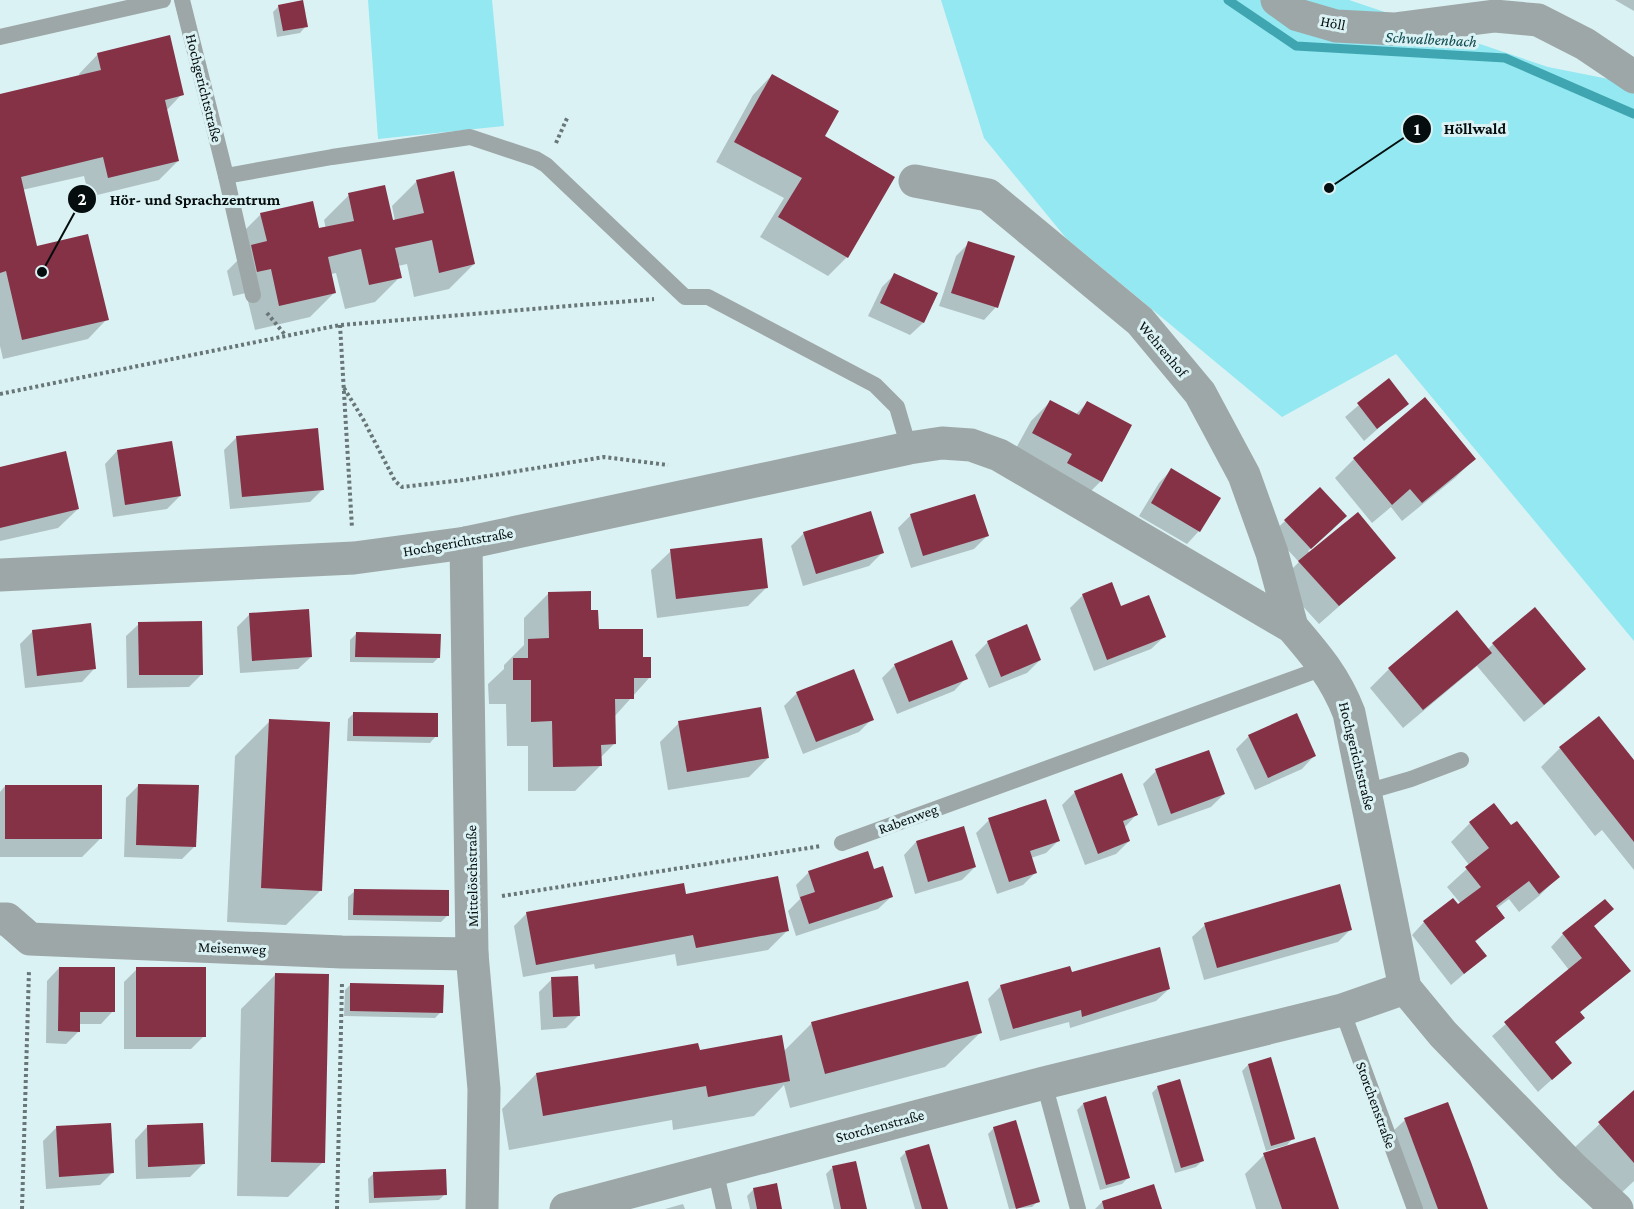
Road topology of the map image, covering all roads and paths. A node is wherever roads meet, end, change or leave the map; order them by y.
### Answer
1 (163, 0) edge
2 (182, 0) edge
3 (1277, 0) edge
4 (0, 37) edge
5 (1634, 77) edge
6 (226, 176) junction
7 (915, 181) dead end
8 (253, 296) joint
9 (685, 297) junction
10 (339, 325) junction
11 (286, 336) junction
12 (344, 388) junction
13 (0, 394) edge
14 (909, 448) junction
15 (673, 465) dead end
16 (466, 543) junction
17 (354, 558) junction
18 (0, 574) edge
19 (1292, 627) junction
20 (1326, 667) junction
21 (1461, 760) dead end
22 (1366, 792) junction
23 (842, 843) joint
24 (472, 901) junction
25 (0, 919) edge
26 (30, 939) junction
27 (342, 952) junction
28 (472, 954) junction
29 (1406, 988) junction
30 (1342, 1010) junction
31 (1044, 1083) junction
32 (715, 1169) junction
33 (1076, 1203) edge
34 (1412, 1204) edge
35 (488, 1208) edge
36 (22, 1209) edge
37 (337, 1209) edge
38 (566, 1209) edge
39 (724, 1209) edge
40 (1617, 1209) edge

1 - 4 lane
2 - 6 lane, Hochgerichtstraße
3 - 5 street, Höll
6 - 8 lane, Hochgerichtstraße
6 - 9 lane
7 - 19 street, Wehrenhof
8 - 11 path
9 - 10 path
9 - 14 lane
10 - 11 path
10 - 12 path
11 - 13 path
12 - 15 path
12 - 17 path
14 - 16 street, Hochgerichtstraße
14 - 19 street, Hochgerichtstraße
16 - 17 street, Hochgerichtstraße
16 - 24 street, Mittelöschstraße
17 - 18 street, Hochgerichtstraße
19 - 20 street, Hochgerichtstraße
20 - 22 street, Hochgerichtstraße
20 - 23 lane, Rabenweg
21 - 22 lane
22 - 29 street, Hochgerichtstraße
23 - 24 path
24 - 28 street, Mittelöschstraße
25 - 26 street
26 - 27 street, Meisenweg
26 - 36 path
27 - 28 street, Meisenweg
27 - 37 path
28 - 35 street, Mittelöschstraße
29 - 30 street, Storchenstraße
29 - 40 street, Hochgerichtstraße
30 - 31 street, Storchenstraße
30 - 34 lane, Storchenstraße
31 - 32 street, Storchenstraße
31 - 33 lane
32 - 38 street, Storchenstraße
32 - 39 lane

